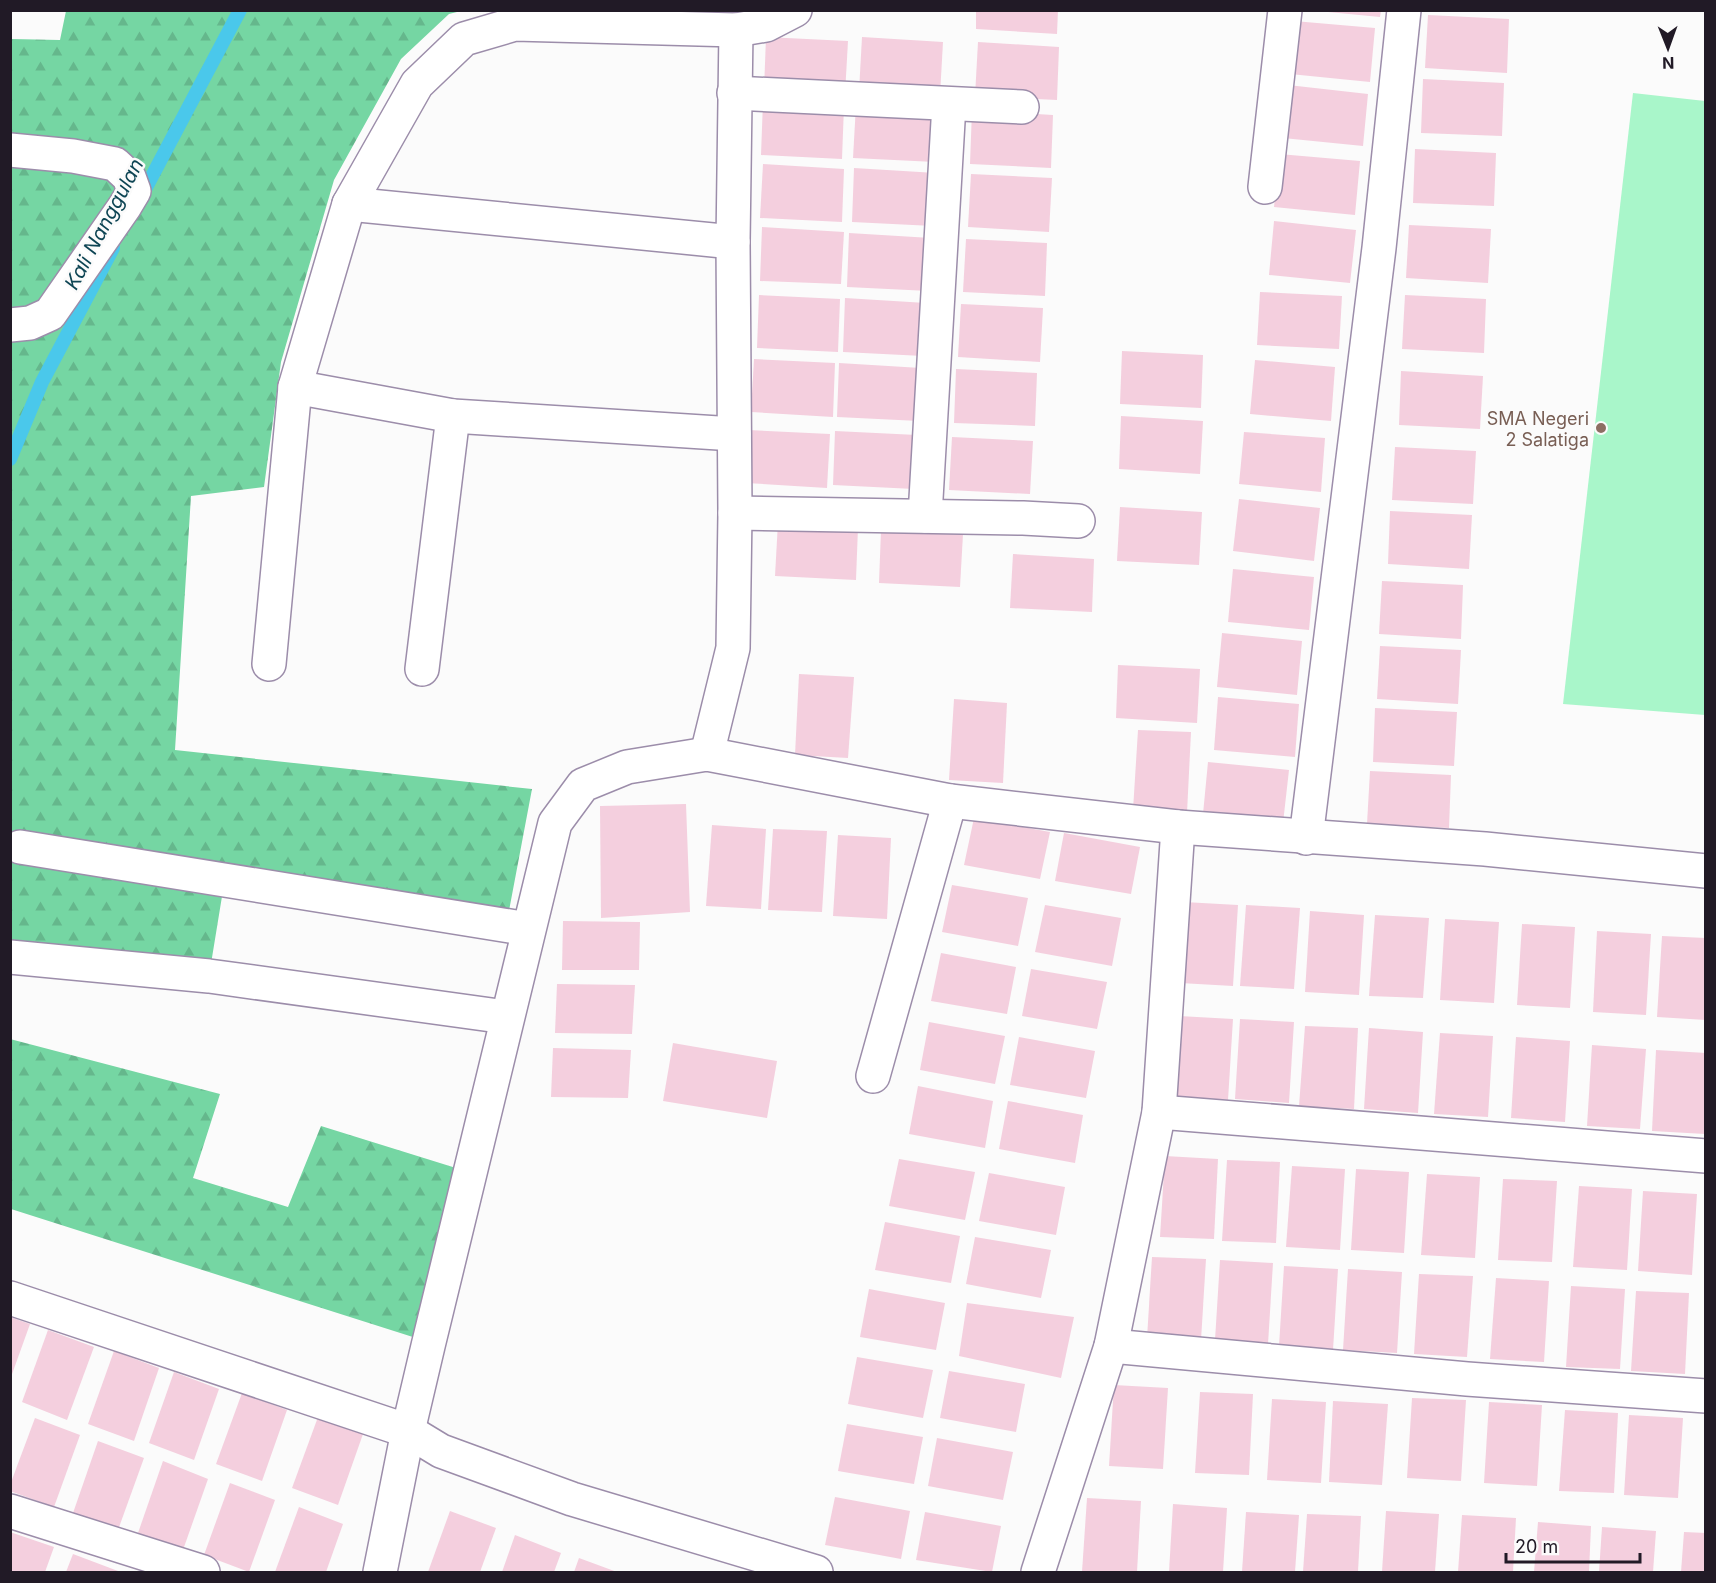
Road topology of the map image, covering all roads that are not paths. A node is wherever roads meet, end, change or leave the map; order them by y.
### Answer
1 (795, 10) edge
2 (1284, 10) edge
3 (1404, 10) edge
4 (736, 30) junction
5 (734, 93) junction
6 (949, 104) junction
7 (1022, 107) dead end
8 (10, 150) edge
9 (1265, 187) dead end
10 (349, 204) junction
11 (733, 242) junction
12 (10, 325) edge
13 (295, 387) junction
14 (453, 416) junction
15 (735, 434) junction
16 (735, 513) junction
17 (925, 516) junction
18 (1078, 521) dead end
19 (269, 664) dead end
20 (422, 669) dead end
21 (708, 754) junction
22 (951, 801) junction
23 (1178, 828) junction
24 (1306, 838) junction
25 (20, 847) dead end
26 (1706, 871) edge
27 (528, 929) junction
28 (10, 957) edge
29 (506, 1017) junction
30 (873, 1076) dead end
31 (1159, 1112) junction
32 (1706, 1156) edge
33 (10, 1298) edge
34 (1111, 1346) junction
35 (1706, 1396) edge
36 (408, 1431) junction
37 (10, 1511) edge
38 (203, 1572) edge
39 (380, 1572) edge
40 (816, 1572) edge
41 (1038, 1572) edge

1 - 4 street
2 - 9 street
3 - 24 street
4 - 5 street
4 - 10 street
5 - 6 street
5 - 11 street
6 - 7 street
6 - 17 street
8 - 12 street
10 - 11 street
10 - 13 street
11 - 15 street
13 - 14 street
13 - 19 street
14 - 15 street
14 - 20 street
15 - 16 street
16 - 17 street
16 - 21 street
17 - 18 street
21 - 22 street
21 - 27 street
22 - 23 street
22 - 30 street
23 - 24 street
23 - 31 street
24 - 26 street
25 - 27 street
27 - 29 street
28 - 29 street
29 - 36 street
31 - 32 street
31 - 34 street
33 - 36 street
34 - 35 street
34 - 41 street
36 - 39 street
36 - 40 street
37 - 38 street

